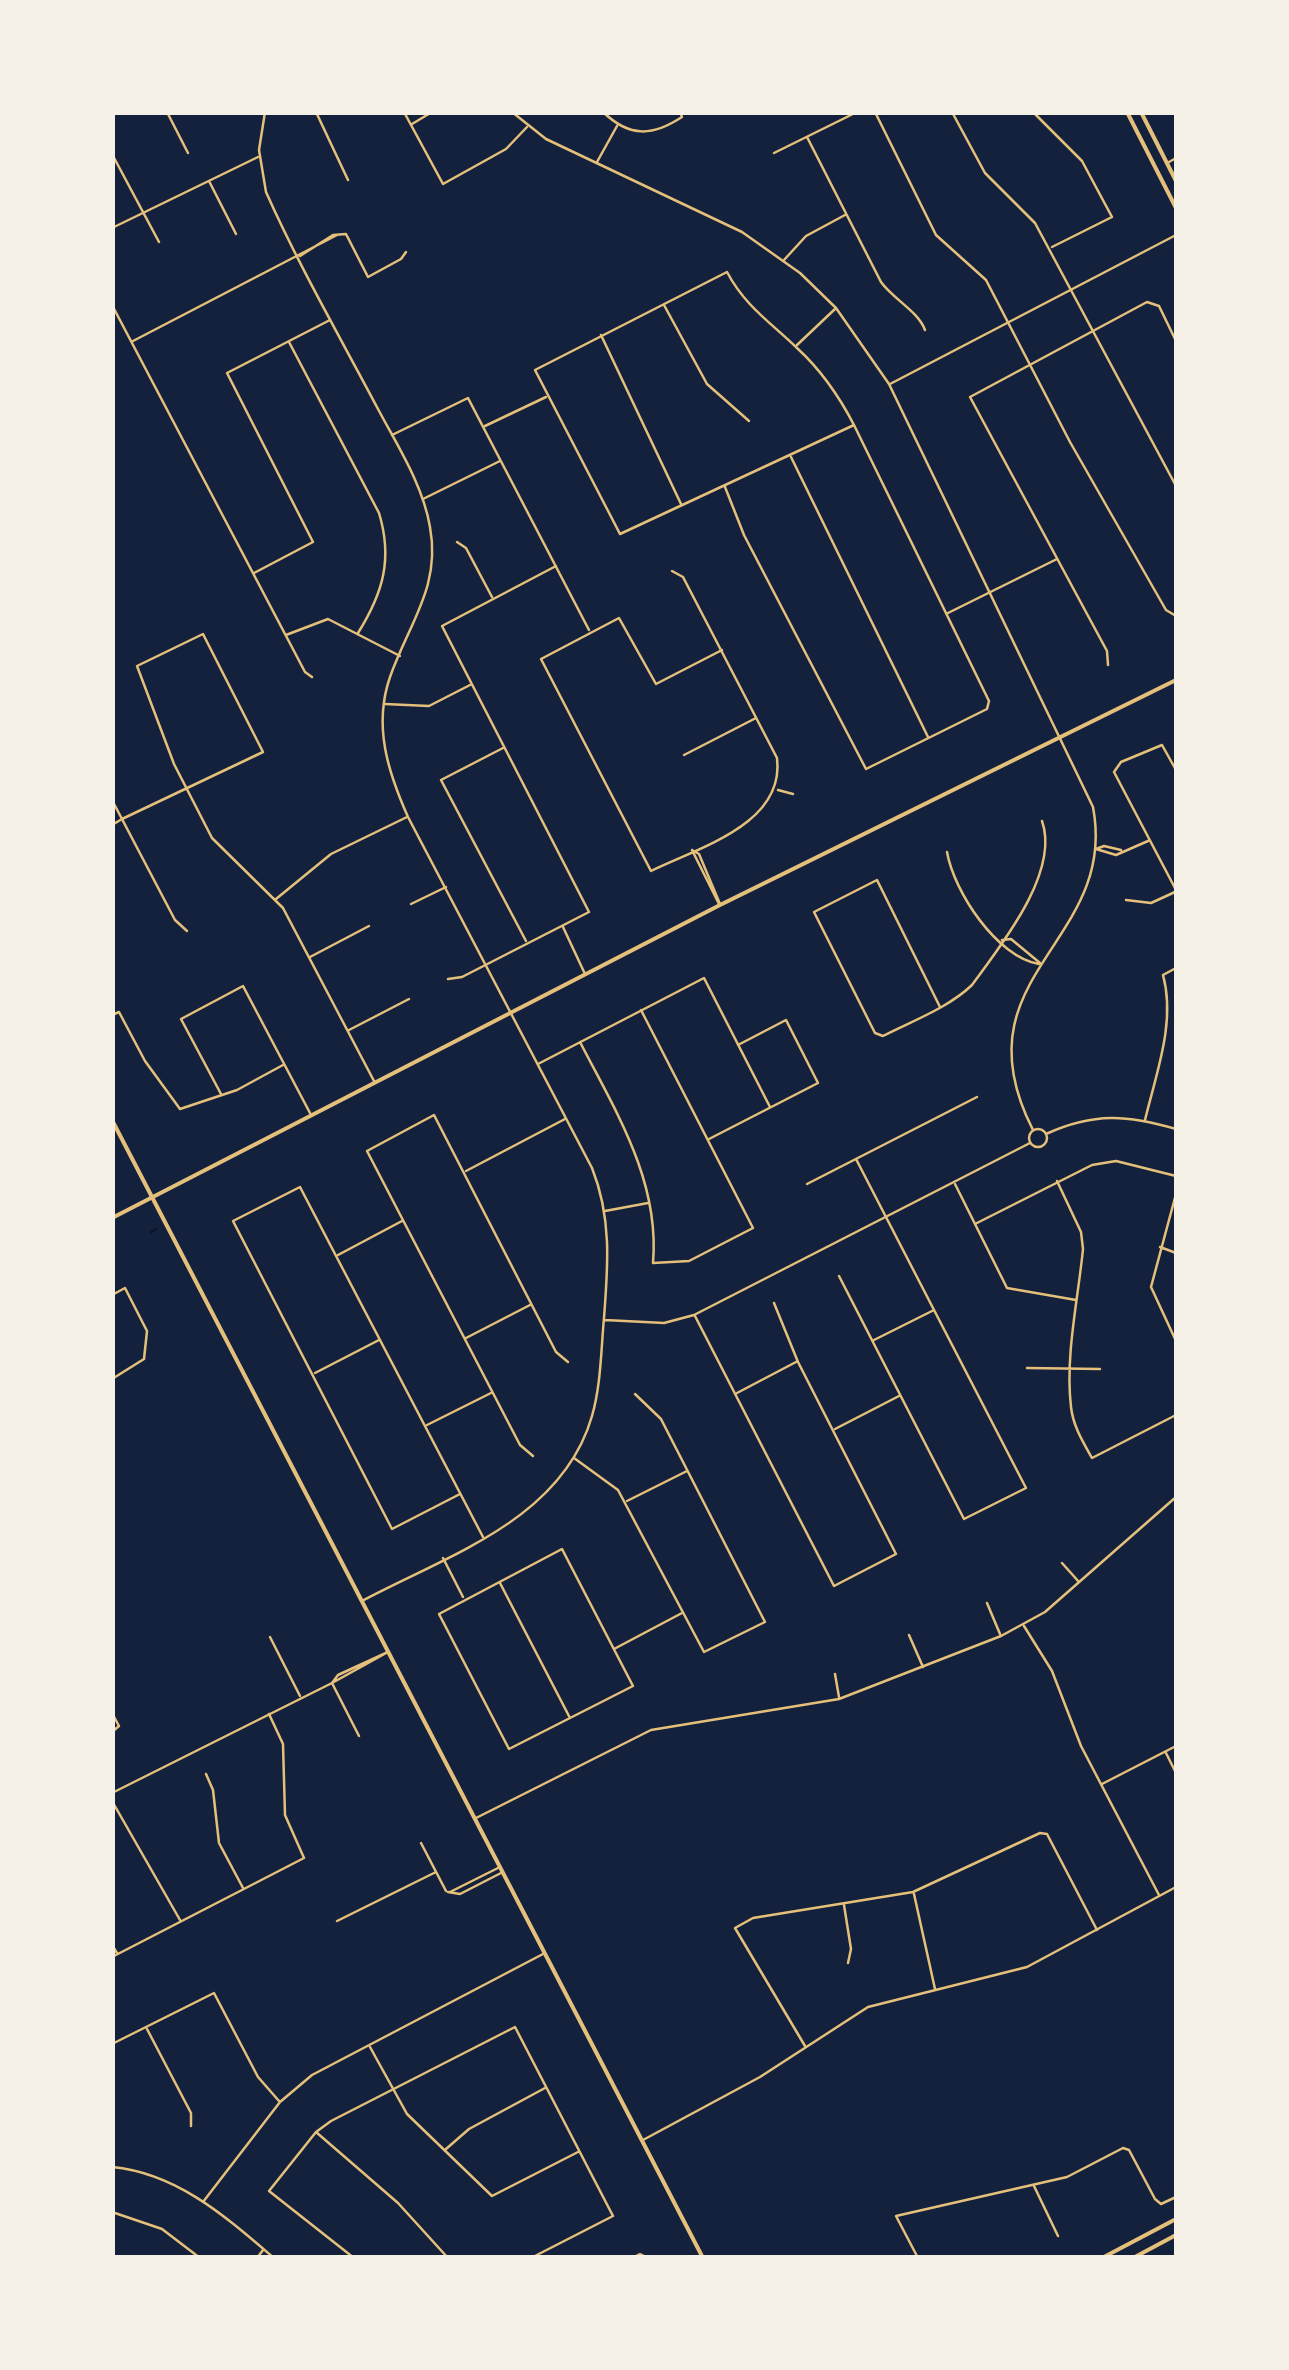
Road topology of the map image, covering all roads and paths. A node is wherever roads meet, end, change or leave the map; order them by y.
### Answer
1 (118, 112) edge
2 (167, 112) edge
3 (266, 112) edge
4 (316, 112) edge
5 (404, 112) edge
6 (432, 112) edge
7 (512, 112) edge
8 (603, 112) edge
9 (857, 112) edge
10 (874, 112) edge
11 (952, 112) edge
12 (1034, 112) edge
13 (1127, 112) edge
14 (1141, 112) edge
15 (681, 115) edge
16 (112, 116) edge
17 (618, 124) junction
18 (411, 125) junction
19 (527, 128) junction
20 (807, 138) junction
21 (188, 153) dead end
22 (774, 153) dead end
23 (112, 154) edge
24 (260, 157) junction
25 (1176, 158) edge
26 (597, 162) junction
27 (1168, 163) junction
28 (208, 180) junction
29 (348, 180) dead end
30 (1176, 180) edge
31 (1176, 208) edge
32 (144, 214) junction
33 (846, 214) junction
34 (112, 228) edge
35 (236, 234) dead end
36 (1176, 235) edge
37 (159, 242) dead end
38 (1049, 249) junction
39 (406, 252) dead end
40 (299, 257) junction
41 (784, 260) junction
42 (1071, 290) junction
43 (664, 303) junction
44 (112, 305) edge
45 (836, 308) junction
46 (331, 320) junction
47 (1008, 322) junction
48 (926, 330) dead end
49 (1092, 330) junction
50 (600, 334) junction
51 (288, 341) junction
52 (1176, 341) edge
53 (132, 342) junction
54 (796, 347) junction
55 (1030, 364) junction
56 (888, 384) junction
57 (547, 396) junction
58 (749, 421) dead end
59 (854, 425) junction
60 (484, 427) junction
61 (392, 436) junction
62 (790, 455) junction
63 (501, 460) junction
64 (1176, 486) edge
65 (724, 487) junction
66 (423, 499) junction
67 (682, 504) junction
68 (457, 542) dead end
69 (1056, 559) junction
70 (556, 566) junction
71 (672, 571) dead end
72 (252, 574) junction
73 (991, 592) junction
74 (493, 598) junction
75 (946, 614) junction
76 (1174, 616) edge
77 (590, 632) junction
78 (358, 633) junction
79 (286, 634) junction
80 (722, 650) junction
81 (400, 656) junction
82 (1108, 666) dead end
83 (312, 677) dead end
84 (1176, 680) edge
85 (471, 684) junction
86 (385, 704) junction
87 (757, 718) junction
88 (1062, 736) junction
89 (929, 738) junction
90 (504, 747) junction
91 (684, 755) dead end
92 (1176, 770) edge
93 (186, 790) junction
94 (776, 790) junction
95 (793, 794) dead end
96 (112, 800) edge
97 (408, 817) junction
98 (122, 820) junction
99 (1042, 821) dead end
100 (112, 825) edge
101 (1149, 840) junction
102 (1096, 849) junction
103 (692, 850) junction
104 (947, 852) dead end
105 (446, 887) junction
106 (1176, 891) edge
107 (276, 900) junction
108 (1126, 900) dead end
109 (411, 904) dead end
110 (720, 905) junction
111 (562, 925) junction
112 (369, 926) dead end
113 (187, 931) dead end
114 (1002, 940) junction
115 (527, 943) junction
116 (309, 958) junction
117 (487, 964) junction
118 (1040, 964) junction
119 (1176, 968) edge
120 (586, 974) junction
121 (448, 978) dead end
122 (409, 999) dead end
123 (940, 1007) junction
124 (641, 1010) junction
125 (512, 1012) junction
126 (112, 1015) edge
127 (348, 1031) junction
128 (580, 1042) junction
129 (738, 1045) junction
130 (284, 1064) junction
131 (538, 1064) junction
132 (374, 1082) junction
133 (220, 1094) junction
134 (978, 1097) dead end
135 (770, 1107) junction
136 (311, 1115) junction
137 (566, 1119) junction
138 (112, 1120) edge
139 (1145, 1120) junction
140 (1176, 1129) edge
141 (1033, 1130) junction
142 (1046, 1134) junction
143 (707, 1139) junction
144 (1030, 1143) junction
145 (856, 1158) junction
146 (463, 1172) junction
147 (1176, 1176) edge
148 (1057, 1181) junction
149 (954, 1182) junction
150 (807, 1184) dead end
151 (1176, 1194) edge
152 (152, 1197) junction
153 (651, 1202) junction
154 (605, 1211) junction
155 (887, 1216) junction
156 (112, 1218) edge
157 (403, 1220) junction
158 (974, 1224) junction
159 (1160, 1247) junction
160 (1176, 1252) edge
161 (336, 1256) junction
162 (840, 1276) dead end
163 (112, 1295) edge
164 (1078, 1300) junction
165 (774, 1303) dead end
166 (531, 1304) junction
167 (934, 1310) junction
168 (694, 1315) junction
169 (604, 1320) junction
170 (380, 1339) junction
171 (465, 1339) junction
172 (1176, 1340) edge
173 (873, 1341) junction
174 (568, 1362) dead end
175 (798, 1362) junction
176 (1027, 1368) dead end
177 (1071, 1369) junction
178 (1100, 1369) dead end
179 (312, 1374) junction
180 (112, 1379) edge
181 (493, 1392) junction
182 (635, 1394) dead end
183 (735, 1394) junction
184 (900, 1396) junction
185 (1176, 1415) edge
186 (424, 1426) junction
187 (832, 1430) junction
188 (533, 1456) dead end
189 (574, 1458) junction
190 (689, 1470) junction
191 (460, 1494) junction
192 (1176, 1497) edge
193 (626, 1502) junction
194 (483, 1538) junction
195 (442, 1558) junction
196 (1062, 1563) dead end
197 (499, 1582) junction
198 (1080, 1583) junction
199 (464, 1600) junction
200 (362, 1601) junction
201 (987, 1603) dead end
202 (683, 1612) junction
203 (1024, 1625) junction
204 (909, 1635) dead end
205 (1001, 1636) junction
206 (270, 1637) dead end
207 (614, 1649) junction
208 (388, 1652) junction
209 (924, 1668) junction
210 (834, 1674) dead end
211 (332, 1683) junction
212 (301, 1697) junction
213 (839, 1699) junction
214 (112, 1714) edge
215 (269, 1714) junction
216 (571, 1718) junction
217 (112, 1732) edge
218 (359, 1736) dead end
219 (1176, 1746) edge
220 (1165, 1752) junction
221 (1176, 1773) edge
222 (206, 1774) dead end
223 (1101, 1785) junction
224 (112, 1794) edge
225 (112, 1801) edge
226 (475, 1819) junction
227 (422, 1843) dead end
228 (501, 1870) junction
229 (436, 1872) junction
230 (472, 1882) junction
231 (475, 1887) junction
232 (1176, 1887) edge
233 (244, 1890) junction
234 (448, 1892) junction
235 (913, 1892) junction
236 (1160, 1896) junction
237 (844, 1904) junction
238 (336, 1921) dead end
239 (181, 1922) junction
240 (1097, 1930) junction
241 (112, 1944) edge
242 (545, 1954) junction
243 (115, 1955) edge
244 (848, 1963) dead end
245 (935, 1989) junction
246 (146, 2027) junction
247 (112, 2044) edge
248 (369, 2045) junction
249 (806, 2047) junction
250 (547, 2088) junction
251 (392, 2090) junction
252 (280, 2102) junction
253 (191, 2126) dead end
254 (316, 2132) junction
255 (642, 2140) junction
256 (444, 2150) junction
257 (580, 2151) junction
258 (112, 2166) edge
259 (1034, 2184) junction
260 (1176, 2197) edge
261 (203, 2202) junction
262 (112, 2212) edge
263 (1176, 2220) edge
264 (1176, 2235) edge
265 (1058, 2236) dead end
266 (264, 2249) junction
267 (645, 2256) edge
268 (200, 2258) edge
269 (256, 2258) edge
270 (274, 2258) edge
271 (354, 2258) edge
272 (448, 2258) edge
273 (531, 2258) edge
274 (632, 2258) edge
275 (703, 2258) edge
276 (918, 2258) edge
277 (1102, 2258) edge
278 (1133, 2258) edge

1 - 16 street
2 - 21 street
3 - 24 street
4 - 29 street
5 - 18 street
6 - 18 street
7 - 19 street
8 - 17 street
9 - 20 street
10 - 47 street
11 - 38 street
12 - 38 street
13 - 31 main road
14 - 27 main road
15 - 17 street
17 - 26 street
18 - 19 street
19 - 26 street
20 - 22 street
20 - 33 street
23 - 32 street
24 - 28 street
24 - 40 street
25 - 27 street
26 - 41 street
27 - 30 main road
28 - 32 street
28 - 35 street
32 - 34 street
32 - 37 street
33 - 41 street
33 - 48 street
36 - 42 street
38 - 42 street
39 - 40 street
40 - 46 street
40 - 53 street
41 - 45 street
42 - 47 street
42 - 49 street
43 - 50 street
43 - 54 street
43 - 58 street
44 - 53 street
45 - 54 street
45 - 56 street
46 - 51 street
46 - 61 street
47 - 55 street
47 - 56 street
49 - 52 street
49 - 55 street
49 - 64 street
50 - 57 street
50 - 67 street
51 - 72 street
51 - 78 street
53 - 72 street
54 - 59 street
55 - 69 street
55 - 76 street
56 - 73 street
57 - 60 street
57 - 67 street
59 - 62 street
59 - 75 street
60 - 61 street
60 - 63 street
61 - 66 street
62 - 65 street
62 - 89 street
63 - 66 street
63 - 70 street
65 - 67 street
65 - 89 street
66 - 81 street
68 - 74 street
69 - 73 street
69 - 82 street
70 - 74 street
70 - 77 street
71 - 80 street
72 - 79 street
73 - 75 street
73 - 88 street
74 - 85 street
75 - 89 street
77 - 80 street
77 - 103 street
78 - 79 street
78 - 81 street
79 - 83 street
80 - 87 street
81 - 86 street
84 - 88 main road
85 - 86 street
85 - 90 street
86 - 97 street
87 - 91 street
87 - 94 street
88 - 102 street
88 - 110 main road
90 - 111 street
90 - 115 street
92 - 101 street
93 - 93 street
93 - 98 street
93 - 107 street
94 - 95 street
94 - 103 street
96 - 98 street
97 - 105 street
97 - 107 street
98 - 100 street
98 - 113 street
99 - 114 street
101 - 102 street
101 - 106 street
102 - 118 street
103 - 110 street
104 - 114 street
105 - 109 street
105 - 117 street
106 - 108 street
107 - 116 street
110 - 120 main road
111 - 115 street
111 - 120 street
112 - 116 street
114 - 118 street
114 - 118 street
114 - 123 street
115 - 117 street
116 - 127 street
117 - 121 street
117 - 125 street
118 - 141 street
119 - 139 street
120 - 125 main road
122 - 127 street
123 - 123 street
124 - 128 street
124 - 129 street
124 - 143 street
125 - 131 street
125 - 132 main road
126 - 133 street
127 - 132 street
128 - 131 street
128 - 153 street
129 - 135 street
129 - 135 street
130 - 133 street
130 - 133 street
130 - 136 street
131 - 137 street
132 - 136 main road
134 - 145 street
135 - 143 street
136 - 152 main road
137 - 146 street
137 - 154 street
138 - 152 main road
139 - 140 street
139 - 142 street
141 - 142 street
141 - 144 street
142 - 144 street
143 - 153 street
144 - 149 street
145 - 150 street
145 - 155 street
146 - 157 street
146 - 166 street
147 - 148 street
148 - 158 street
148 - 164 street
149 - 155 street
149 - 158 street
151 - 159 street
152 - 156 main road
152 - 200 main road
153 - 154 street
154 - 169 street
155 - 167 street
155 - 168 street
157 - 161 street
157 - 171 street
158 - 164 street
159 - 160 street
159 - 172 street
161 - 170 street
161 - 179 street
162 - 173 street
163 - 180 street
164 - 177 street
165 - 175 street
166 - 171 street
166 - 174 street
167 - 173 street
167 - 184 street
168 - 169 street
168 - 183 street
169 - 189 street
170 - 179 street
170 - 186 street
171 - 181 street
173 - 184 street
175 - 183 street
175 - 187 street
176 - 177 street
177 - 178 street
177 - 185 street
179 - 191 street
181 - 186 street
181 - 188 street
182 - 190 street
183 - 187 street
184 - 187 street
186 - 191 street
189 - 193 street
189 - 194 street
190 - 193 street
190 - 202 street
191 - 194 street
192 - 198 street
193 - 202 street
194 - 195 street
195 - 199 street
195 - 200 street
196 - 198 street
197 - 199 street
197 - 207 street
197 - 216 street
198 - 203 street
199 - 216 street
200 - 208 main road
201 - 205 street
202 - 207 street
203 - 205 street
203 - 223 street
204 - 209 street
205 - 209 street
206 - 212 street
207 - 216 street
208 - 211 street
208 - 226 main road
209 - 213 street
210 - 213 street
211 - 212 street
211 - 218 street
212 - 215 street
213 - 226 street
214 - 217 street
215 - 224 street
215 - 233 street
219 - 220 street
220 - 221 street
220 - 223 street
222 - 233 street
223 - 236 street
225 - 239 street
226 - 228 main road
227 - 229 street
228 - 230 street
228 - 231 street
228 - 242 main road
229 - 234 street
229 - 238 street
230 - 231 street
230 - 234 street
231 - 234 street
232 - 236 street
233 - 239 street
235 - 237 street
235 - 240 street
235 - 245 street
236 - 240 street
237 - 244 street
237 - 249 street
239 - 243 street
240 - 245 street
241 - 243 street
242 - 248 street
242 - 255 main road
245 - 249 street
246 - 247 street
246 - 252 street
246 - 253 street
248 - 251 street
248 - 252 street
249 - 255 street
250 - 251 street
250 - 256 street
250 - 257 street
251 - 254 street
251 - 256 street
252 - 261 street
254 - 271 street
254 - 272 street
255 - 275 main road
256 - 257 street
257 - 273 street
258 - 261 street
259 - 260 street
259 - 265 street
259 - 276 street
261 - 266 street
262 - 268 street
263 - 277 main road
264 - 278 main road
266 - 269 street
266 - 270 street
267 - 274 street

